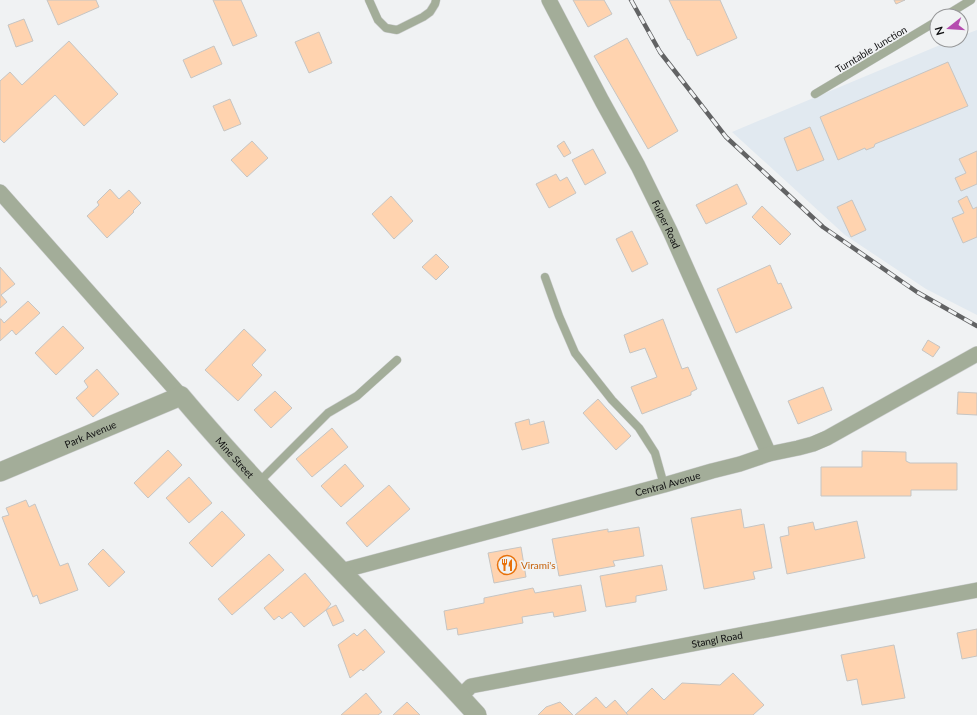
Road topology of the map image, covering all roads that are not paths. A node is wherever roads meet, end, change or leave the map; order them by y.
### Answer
1 (369, 0) edge
2 (436, 0) edge
3 (549, 0) edge
4 (971, 0) edge
5 (958, 8) edge
6 (929, 26) edge
7 (815, 94) dead end
8 (0, 192) edge
9 (545, 277) dead end
10 (977, 354) edge
11 (397, 360) dead end
12 (181, 396) junction
13 (769, 454) junction
14 (0, 472) edge
15 (258, 483) junction
16 (664, 486) junction
17 (341, 571) junction
18 (977, 590) edge
19 (460, 697) junction
20 (477, 715) edge

1 - 2 lane
3 - 13 street, Fulper Road
4 - 5 lane
6 - 7 lane, Turntable Junction
8 - 12 street, Mine Street
9 - 16 lane
10 - 13 street, Central Avenue
11 - 15 lane
12 - 14 street, Park Avenue
12 - 15 street, Mine Street
13 - 16 street, Central Avenue
15 - 17 street, Mine Street
16 - 17 street, Central Avenue
17 - 19 street, Mine Street
18 - 19 street, Stangl Road
19 - 20 street, Mine Street

